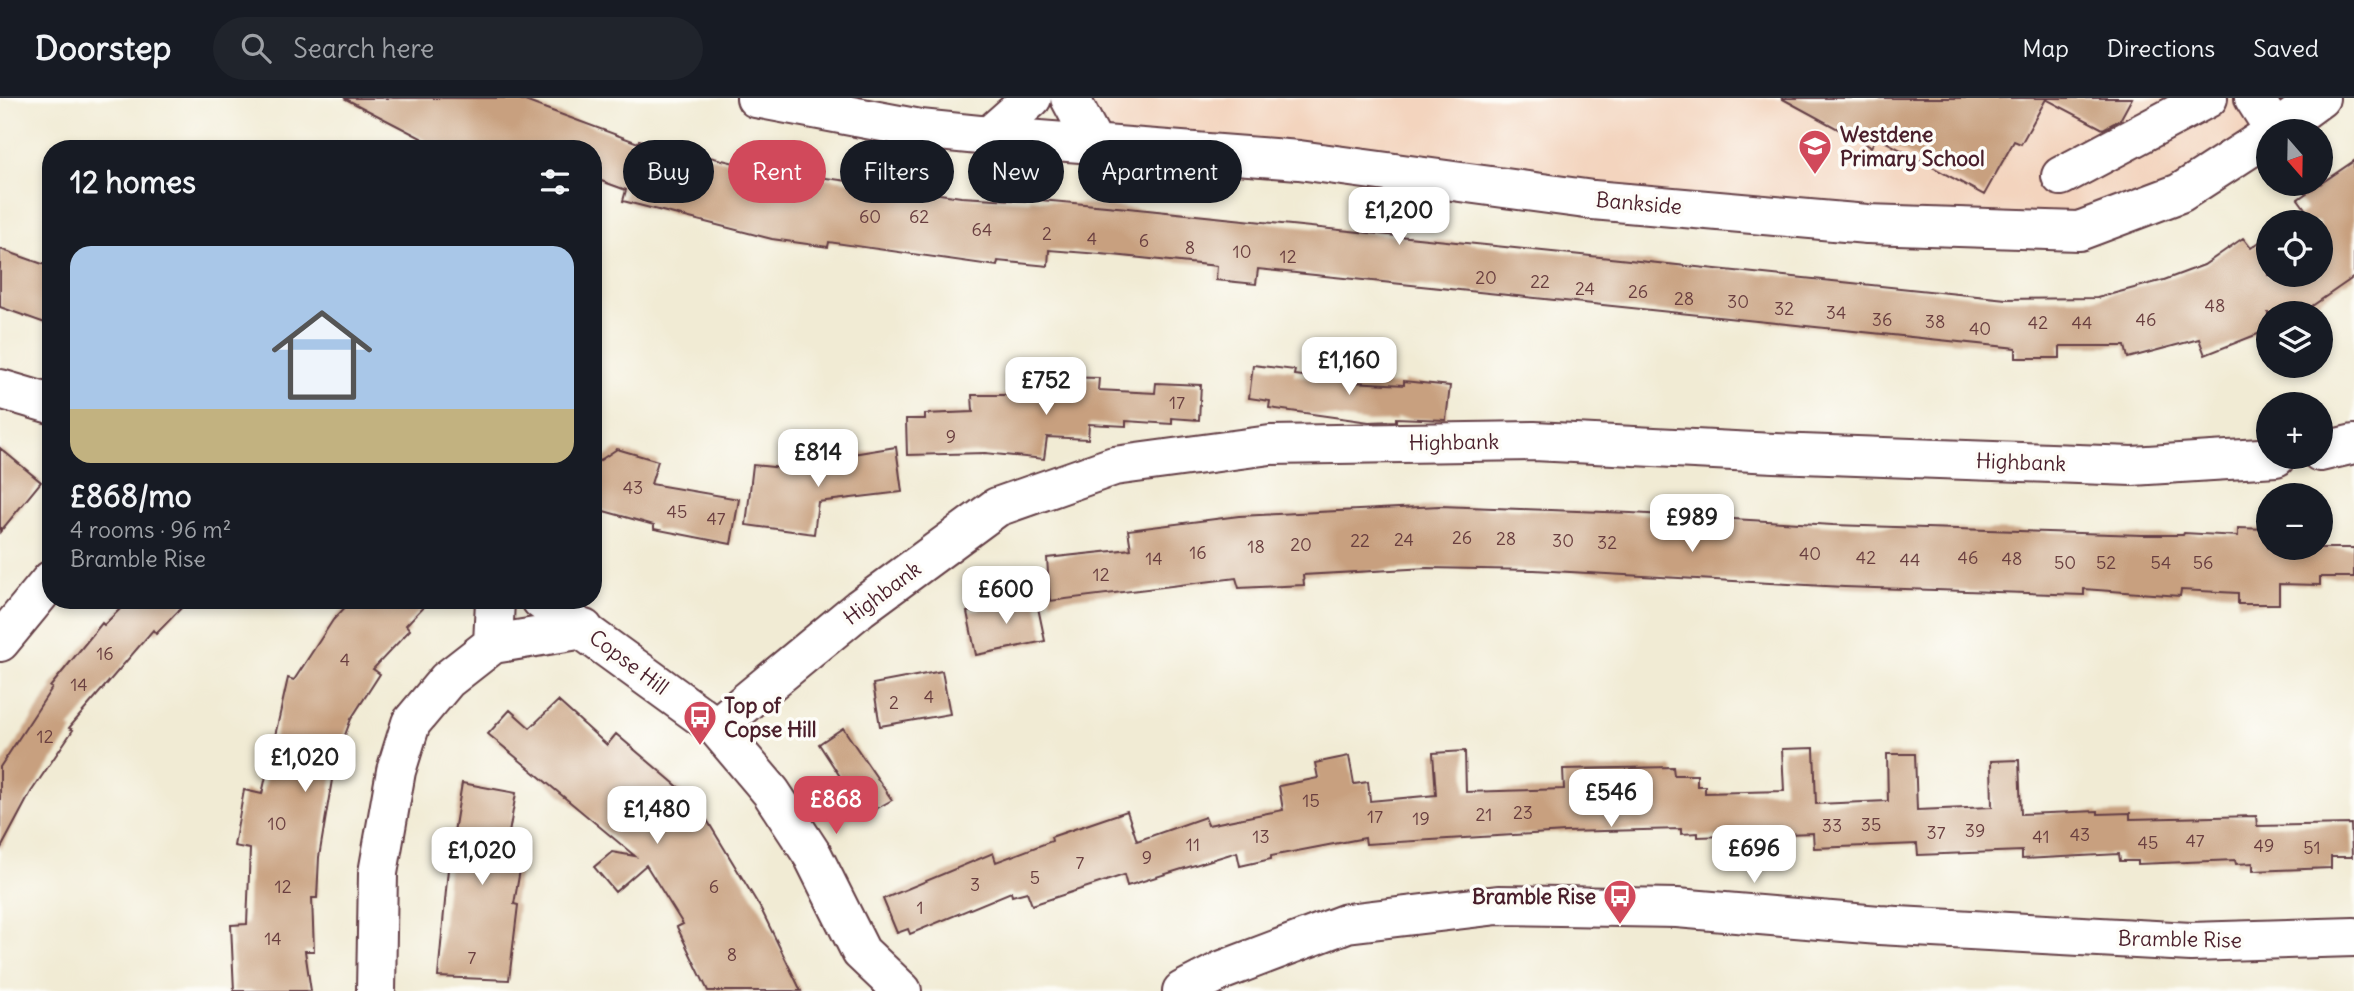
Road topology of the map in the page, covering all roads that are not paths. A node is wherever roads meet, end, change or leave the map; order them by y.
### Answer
1 (756, 98) edge
2 (1032, 98) edge
3 (1070, 98) edge
4 (2208, 98) edge
5 (2254, 98) edge
6 (2320, 98) edge
7 (2267, 119) edge
8 (2291, 119) edge
9 (989, 136) junction
10 (1092, 140) edge
11 (1078, 142) edge
12 (2256, 144) edge
13 (1242, 155) edge
14 (2061, 176) dead end
15 (0, 389) edge
16 (42, 401) edge
17 (2354, 444) edge
18 (2333, 449) edge
19 (2256, 458) edge
20 (42, 591) edge
21 (495, 609) edge
22 (554, 609) edge
23 (584, 629) junction
24 (0, 642) edge
25 (493, 644) junction
26 (716, 727) junction
27 (2354, 937) edge
28 (376, 991) edge
29 (902, 991) edge
30 (1182, 991) edge

1 - 9 street, Bankside
2 - 9 street
3 - 10 street
4 - 14 street
5 - 7 street
6 - 8 street
9 - 11 street, Bankside
12 - 13 street, Bankside
15 - 16 street
17 - 18 street
19 - 26 street, Highbank
20 - 24 street
21 - 25 street
22 - 23 street, Copse Hill
23 - 25 street
23 - 26 street, Copse Hill
25 - 28 street
26 - 29 street
27 - 30 street, Bramble Rise

